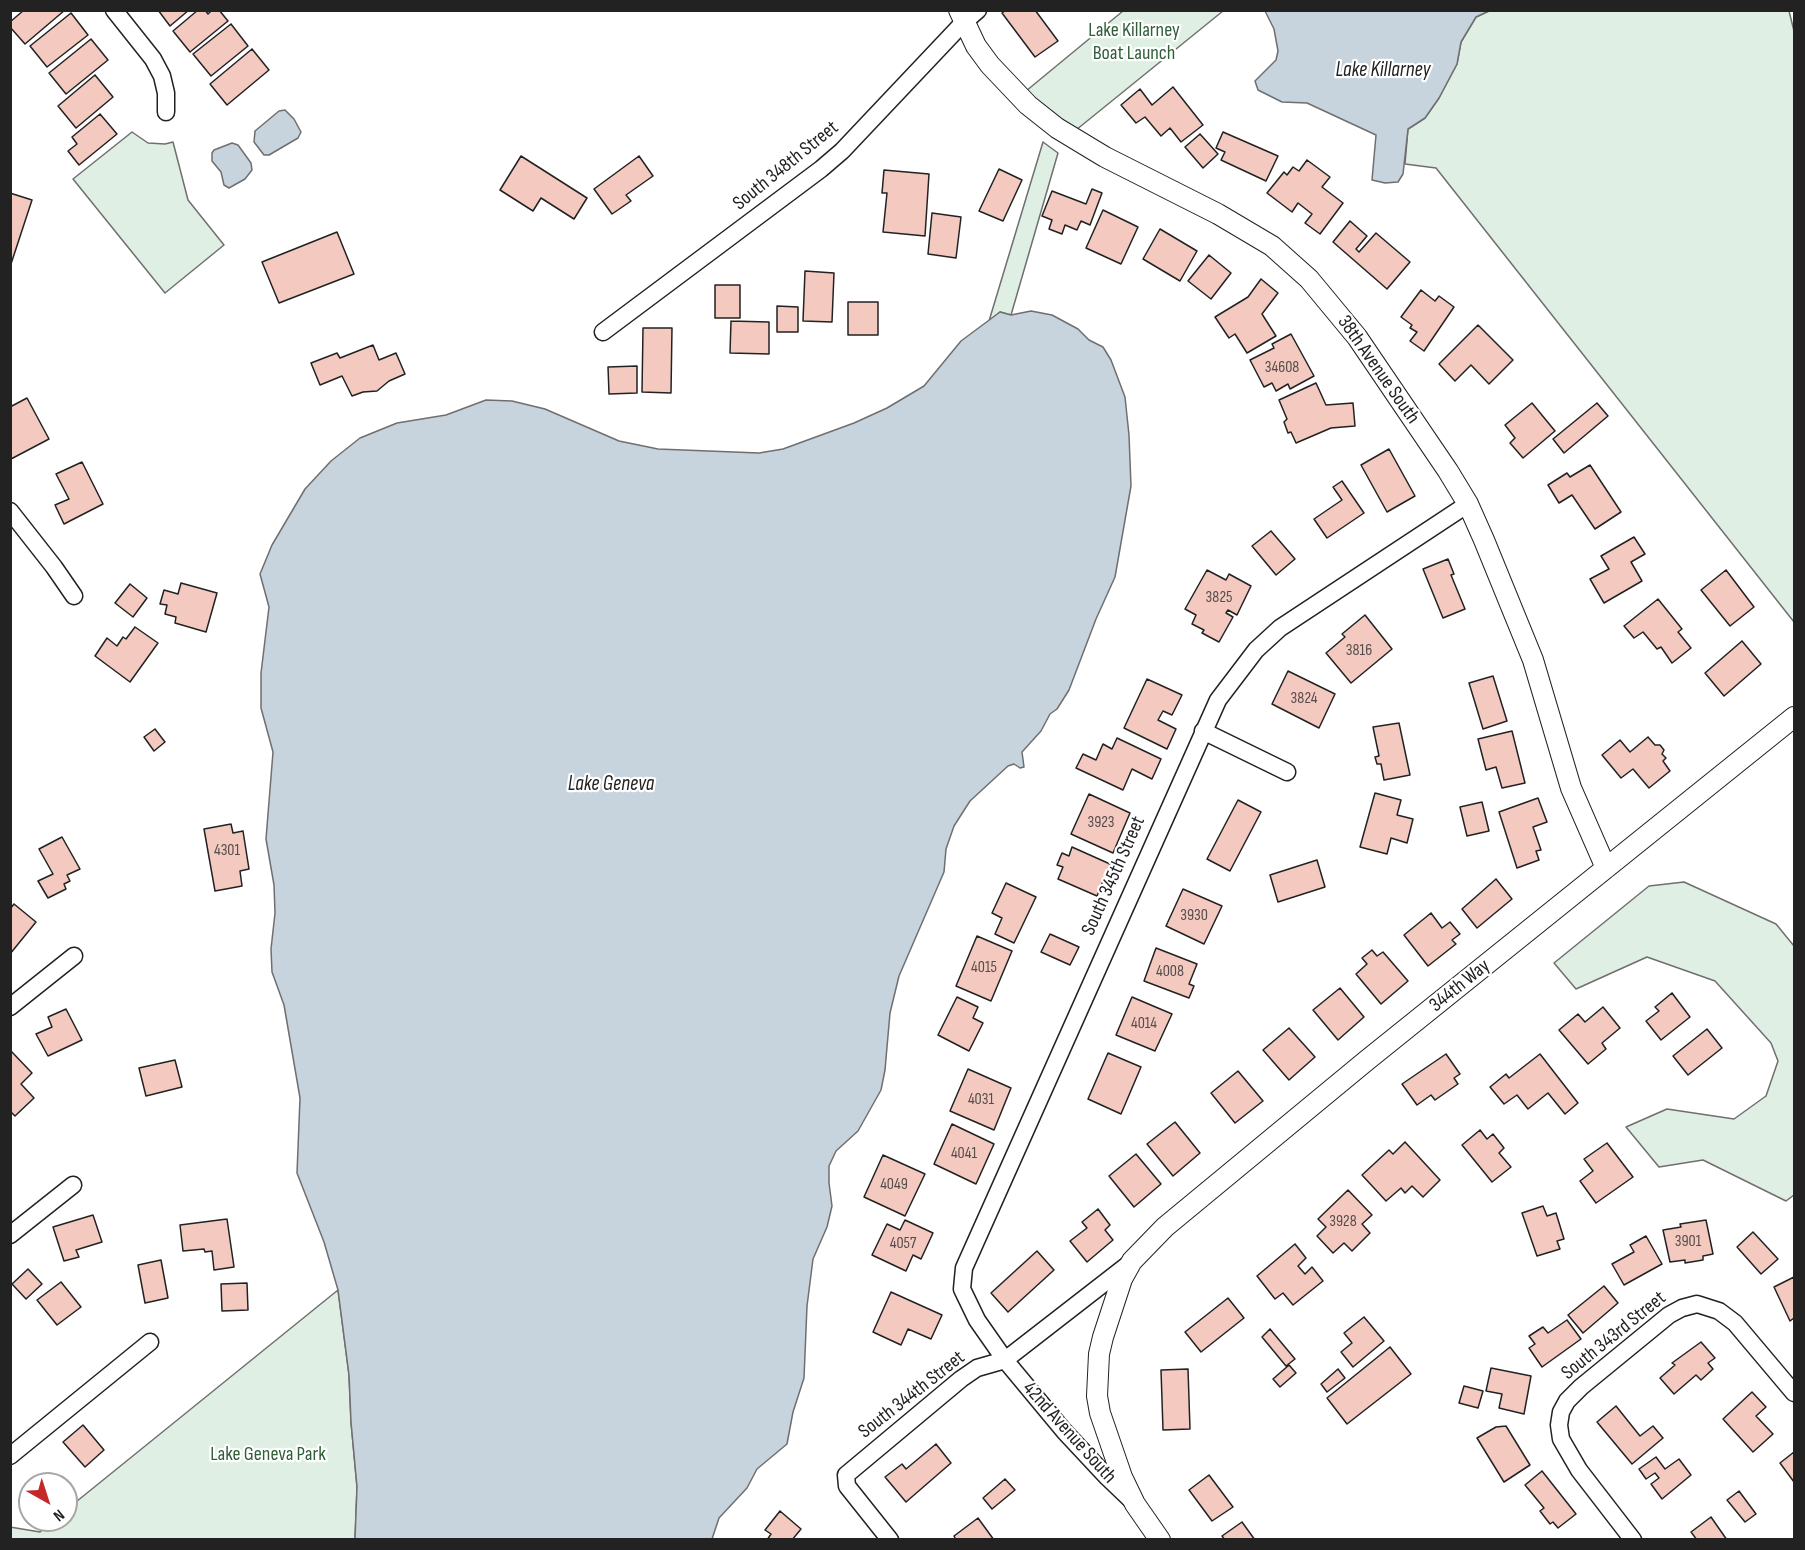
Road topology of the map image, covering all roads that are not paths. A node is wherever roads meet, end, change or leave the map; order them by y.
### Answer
1 (114, 10) edge
2 (967, 15) edge
3 (166, 112) dead end
4 (603, 332) dead end
5 (1468, 504) junction
6 (10, 511) edge
7 (74, 597) dead end
8 (1794, 717) edge
9 (1203, 731) junction
10 (1287, 772) dead end
11 (1606, 868) junction
12 (74, 956) dead end
13 (10, 1007) edge
14 (74, 1185) dead end
15 (10, 1235) edge
16 (1132, 1261) junction
17 (150, 1342) dead end
18 (1005, 1360) junction
19 (1794, 1393) edge
20 (10, 1456) edge
21 (1135, 1504) junction
22 (890, 1539) edge
23 (1160, 1539) edge
24 (1633, 1539) edge

1 - 3 street
2 - 4 street, South 348th Street
2 - 5 street, 38th Avenue South
5 - 9 street, South 345th Street
5 - 11 street, 38th Avenue South
6 - 7 street
8 - 11 street, 344th Way
9 - 10 street
9 - 18 street, South 345th Street
11 - 16 street, 344th Way
12 - 13 street
14 - 15 street
16 - 18 street, South 344th Street
16 - 21 street, 42nd Avenue South
17 - 20 street
18 - 21 street, 42nd Avenue South
18 - 22 street, South 344th Street
19 - 24 street, South 343rd Street
21 - 23 street, 42nd Avenue South

